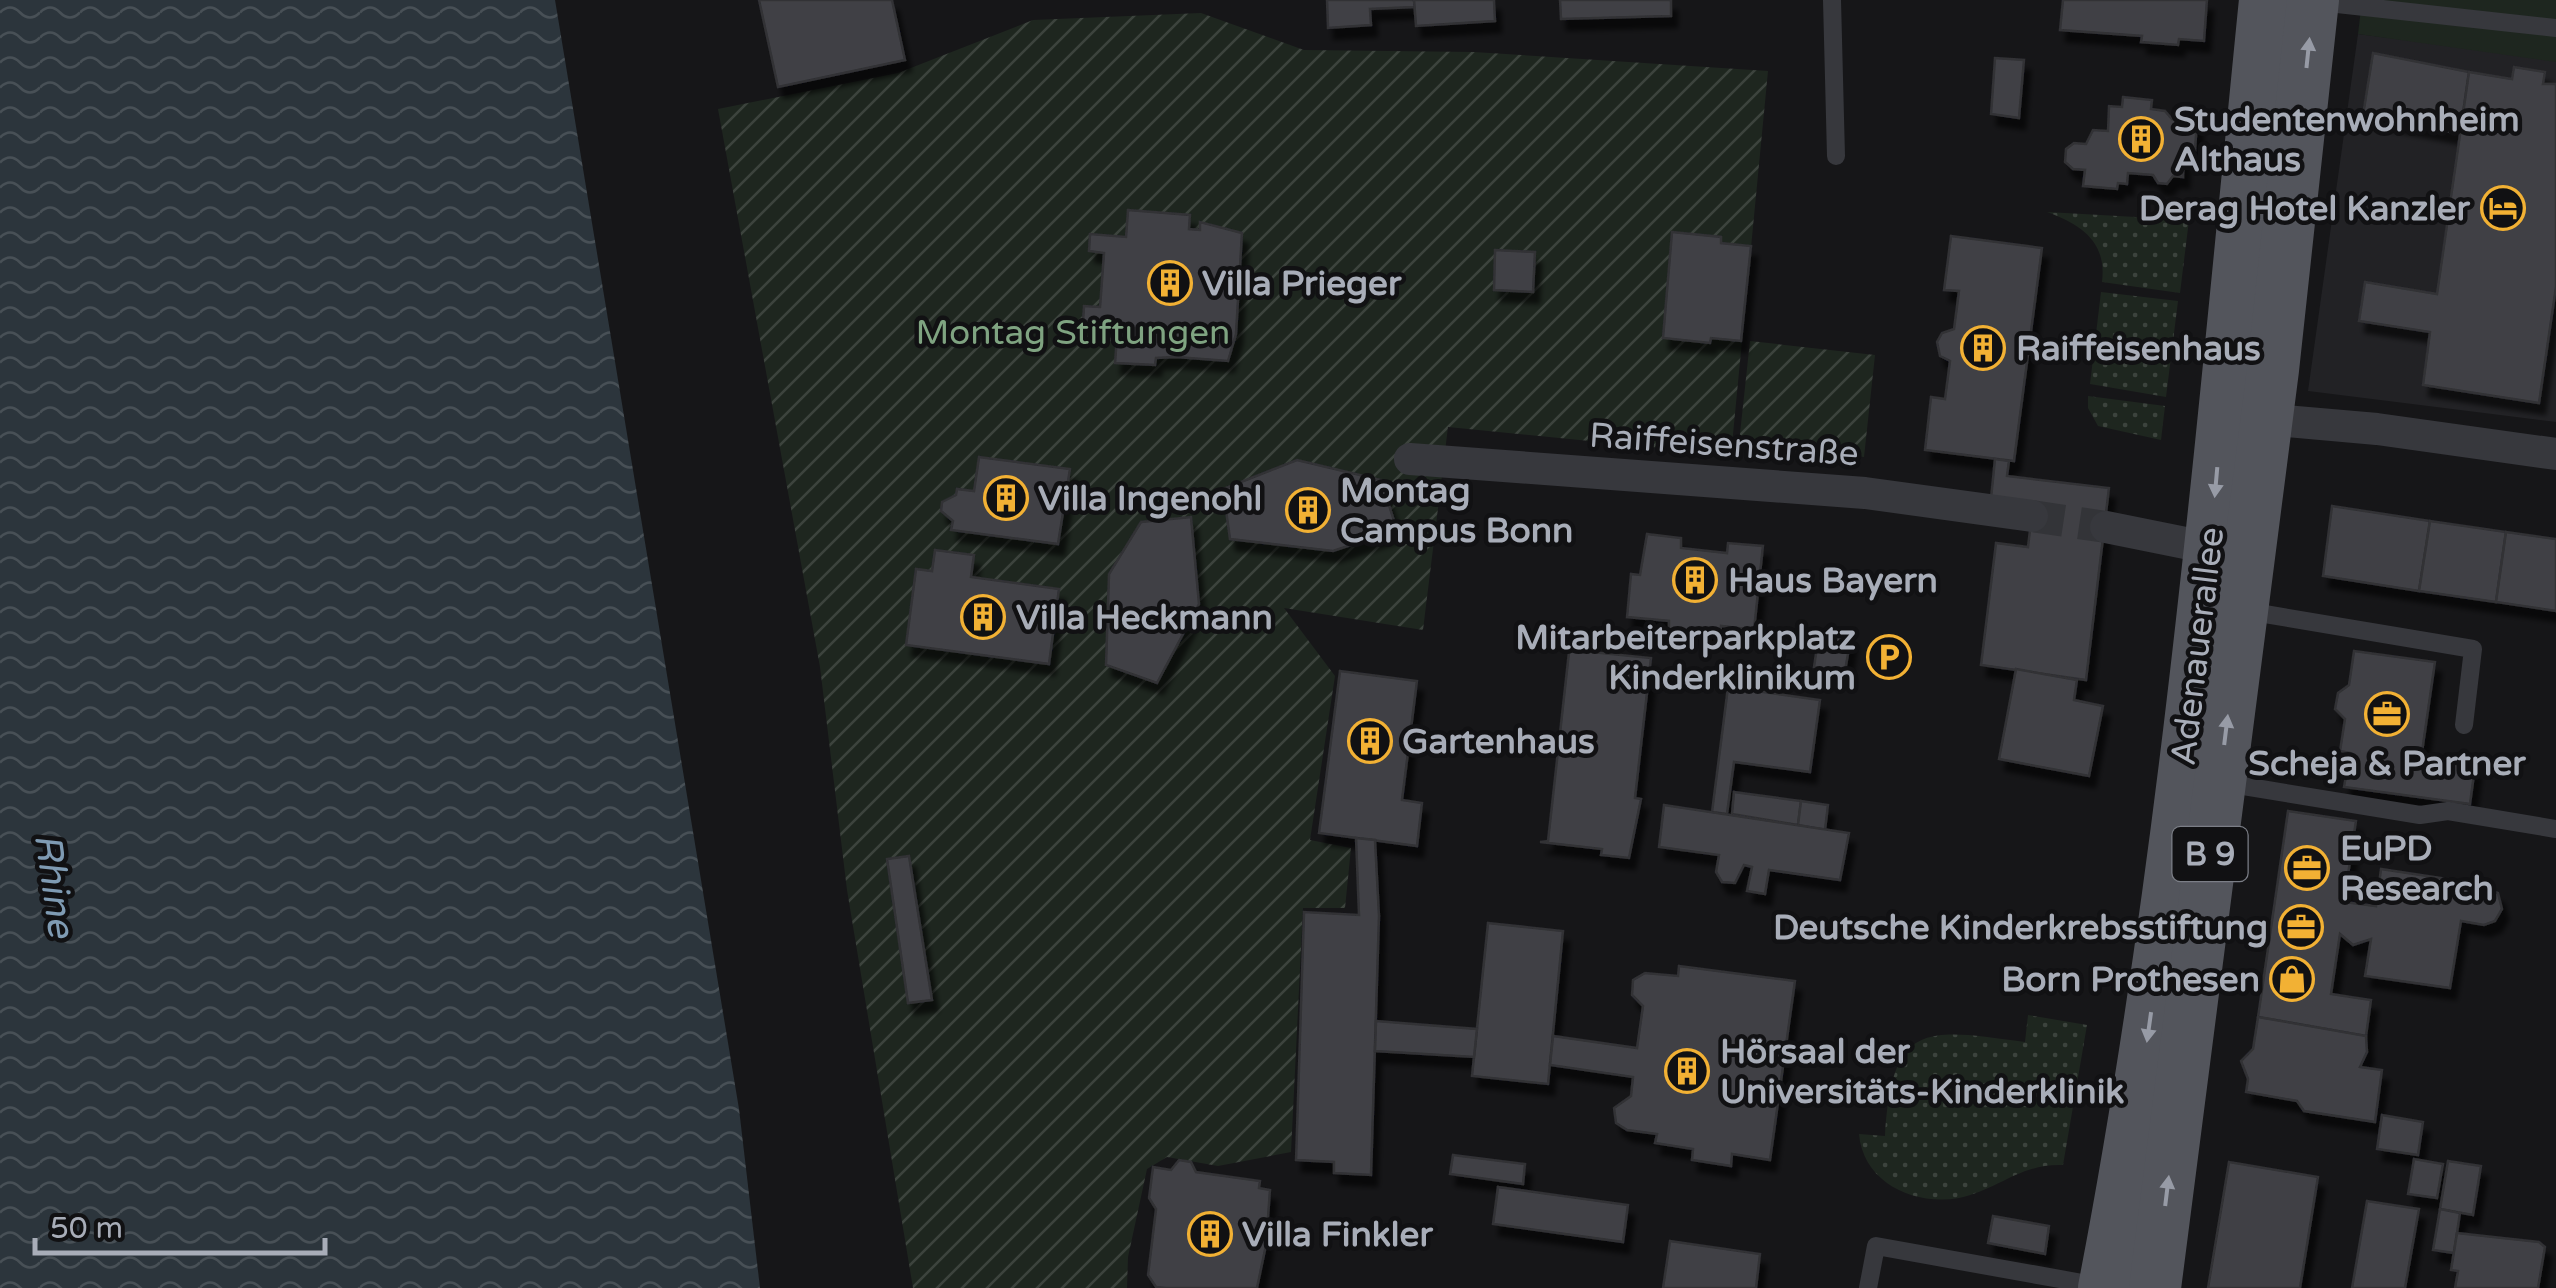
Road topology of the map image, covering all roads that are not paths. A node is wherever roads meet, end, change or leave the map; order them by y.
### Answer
1 (1832, 0) edge
2 (2297, 1) edge
3 (2556, 28) edge
4 (1836, 156) dead end
5 (2247, 176) junction
6 (2270, 267) junction
7 (2244, 417) junction
8 (2556, 454) edge
9 (1410, 459) dead end
10 (2032, 516) tunnel mouth
11 (2106, 527) tunnel mouth
12 (2210, 548) junction
13 (2242, 610) junction
14 (2464, 726) dead end
15 (2220, 782) junction
16 (2556, 829) edge
17 (1868, 1288) edge
18 (2104, 1288) edge
19 (2155, 1288) edge

1 - 4 lane
2 - 3 lane
2 - 5 main road, Adenauerallee / B 9
6 -> 2 main road, Adenauerallee / B 9
5 - 6 lane
5 - 7 main road, Adenauerallee / B 9
6 - 7 main road, Adenauerallee / B 9
7 - 8 street
7 -> 12 main road, Adenauerallee / B 9
7 - 13 main road, Adenauerallee / B 9
9 - 10 street, Raiffeisenstraße
11 - 12 street
12 -> 18 main road, Adenauerallee / B 9
13 - 14 lane
15 -> 13 main road, Adenauerallee / B 9
15 - 16 lane
19 -> 15 main road, Adenauerallee / B 9
17 - 18 lane

